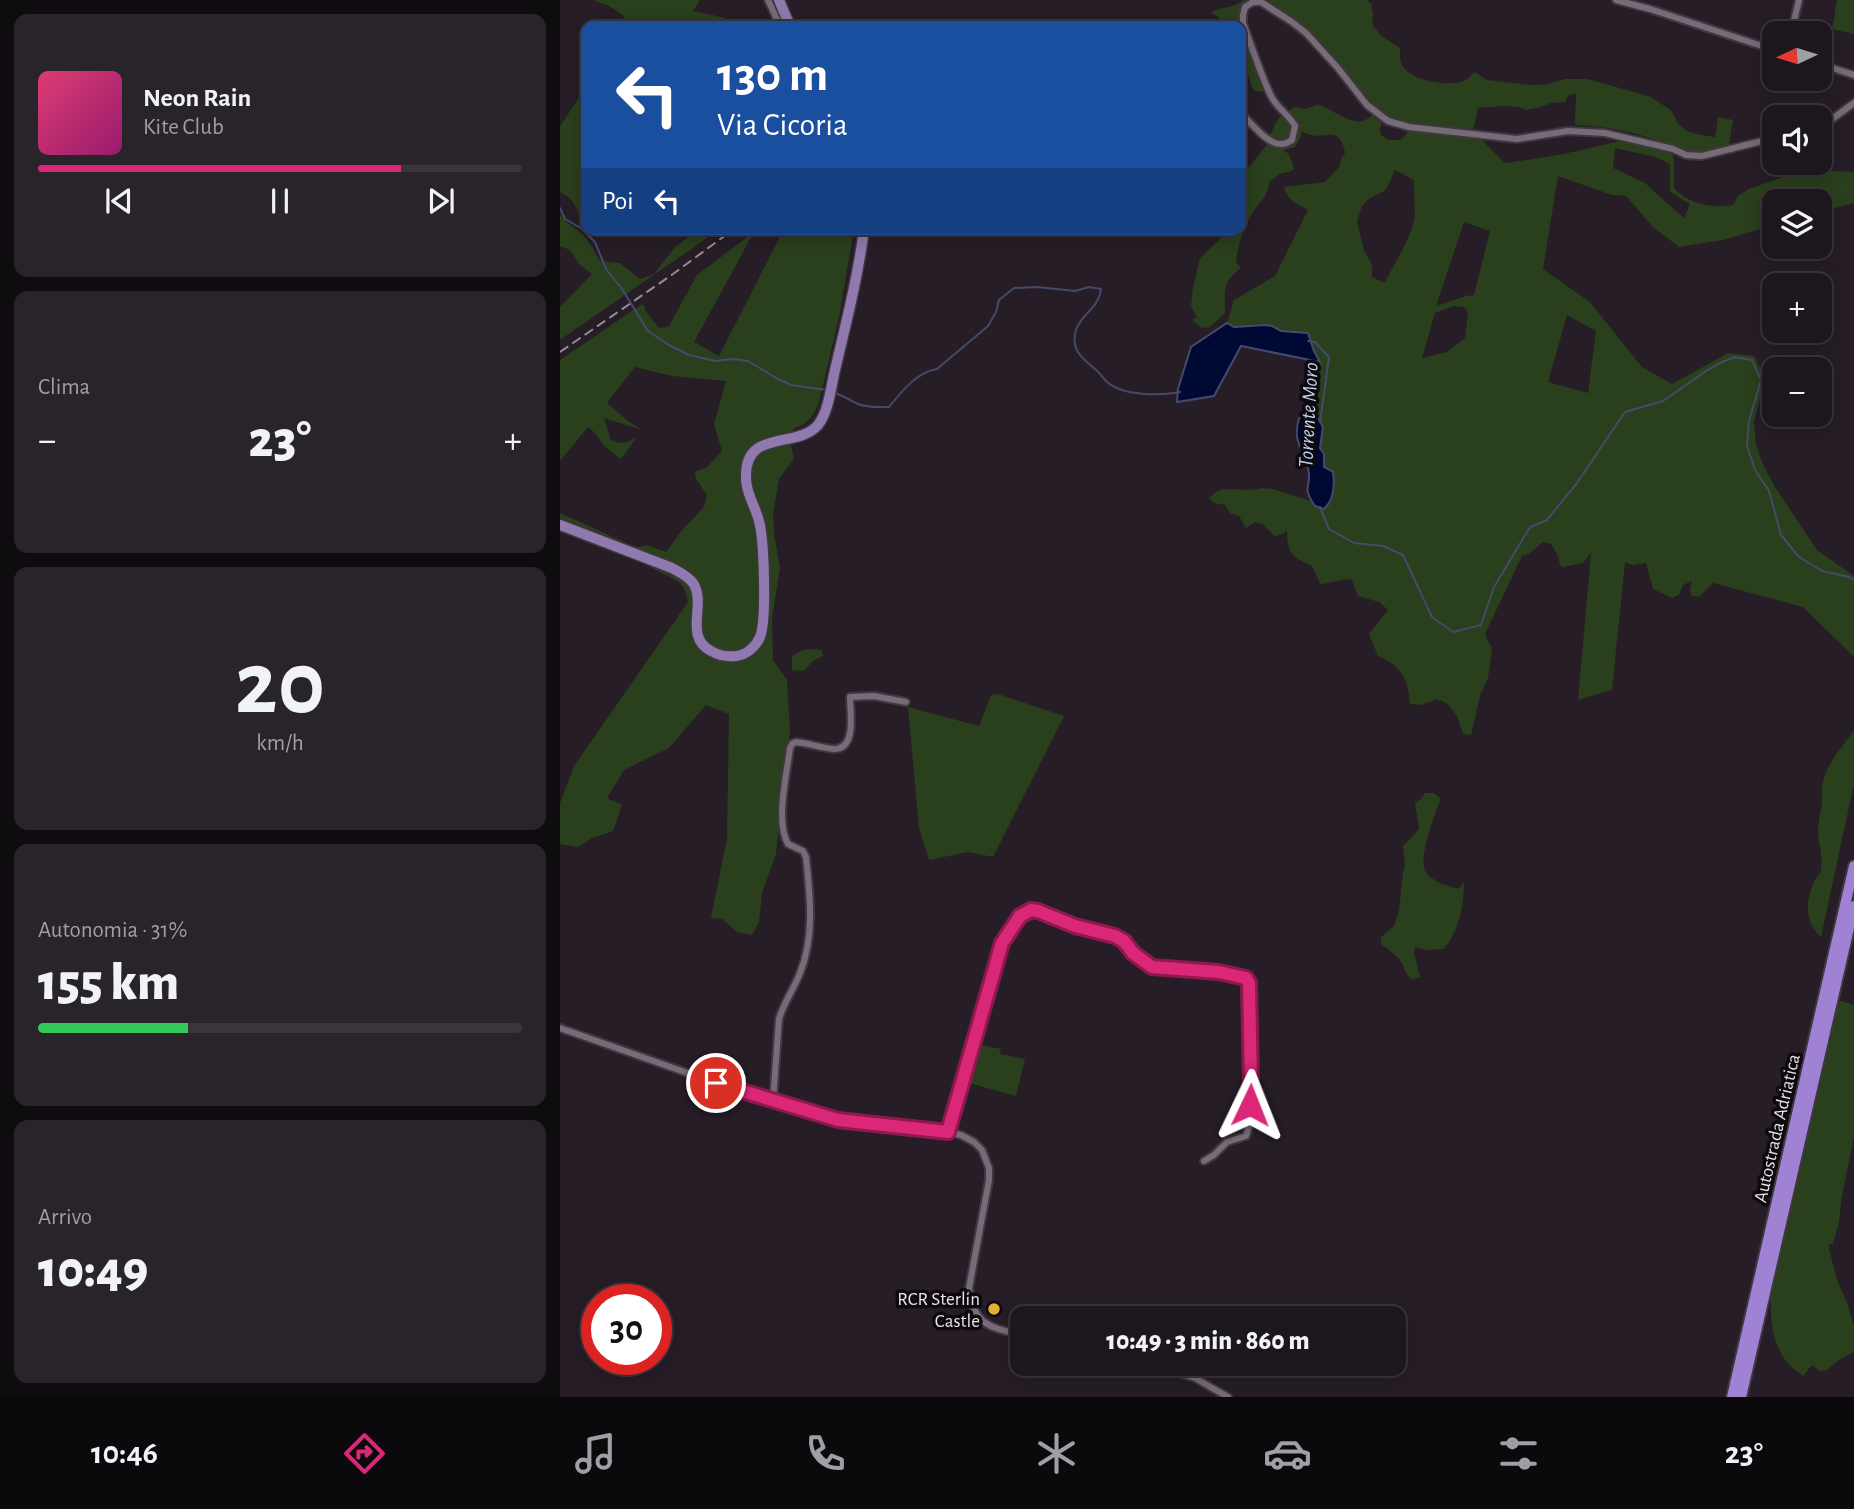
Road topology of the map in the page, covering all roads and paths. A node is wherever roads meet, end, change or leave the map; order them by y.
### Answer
1 (768, 0) edge
2 (779, 0) edge
3 (1616, 0) edge
4 (1799, 0) edge
5 (780, 21) edge
6 (785, 21) edge
7 (1243, 21) edge
8 (1794, 21) edge
9 (1246, 31) edge
10 (1762, 46) edge
11 (1832, 68) edge
12 (1854, 75) edge
13 (1854, 103) edge
14 (1246, 118) edge
15 (1832, 119) edge
16 (1762, 141) edge
17 (863, 235) edge
18 (560, 525) edge
19 (906, 702) dead end
20 (1854, 866) edge
21 (1854, 906) edge
22 (560, 1028) edge
23 (773, 1101) junction
24 (948, 1132) junction
25 (1204, 1161) dead end
26 (1773, 1235) junction
27 (1010, 1332) edge
28 (1189, 1376) edge
29 (1228, 1397) edge
30 (1732, 1397) edge
31 (1741, 1397) edge

1 - 5 street
2 - 6 main road
3 - 10 street
4 - 8 street
7 - 16 street
9 - 14 street
11 - 12 street
13 - 15 street
17 - 18 main road
19 - 23 street
20 - 26 highway, Autostrada Adriatica
21 - 26 highway, Autostrada Adriatica
22 - 23 street
23 - 24 street
24 - 25 street
24 - 27 street
26 - 30 highway, Autostrada Adriatica
26 - 31 highway, Autostrada Adriatica
28 - 29 street

